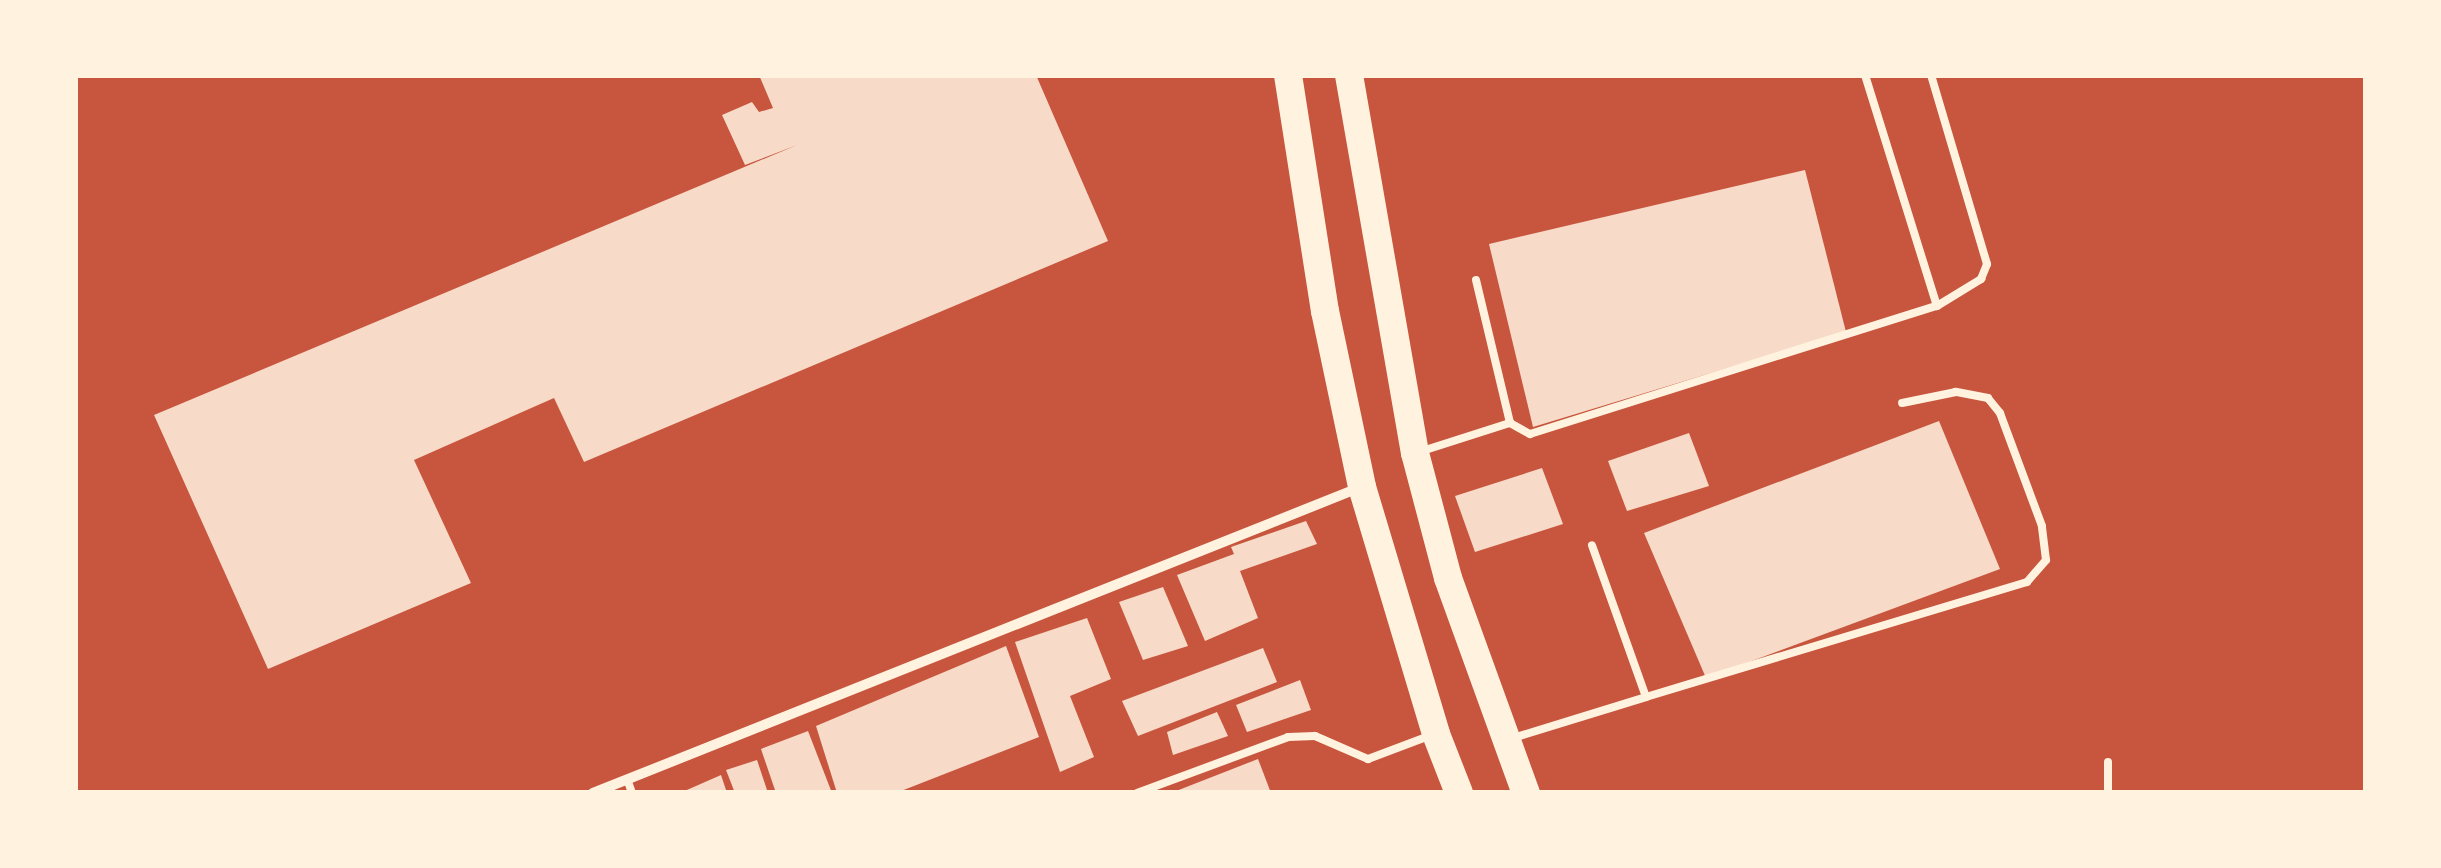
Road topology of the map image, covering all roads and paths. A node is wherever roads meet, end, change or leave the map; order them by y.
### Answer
1 (1288, 75) edge
2 (1350, 75) edge
3 (1866, 75) edge
4 (1931, 75) edge
5 (1476, 280) dead end
6 (1937, 306) junction
7 (1902, 403) dead end
8 (1510, 423) junction
9 (1414, 453) junction
10 (1362, 487) junction
11 (1592, 545) dead end
12 (1646, 697) junction
13 (1436, 734) junction
14 (1504, 740) junction
15 (2108, 762) dead end
16 (627, 778) junction
17 (592, 793) edge
18 (632, 793) edge
19 (1137, 793) edge
20 (1459, 793) edge
21 (1526, 793) edge
22 (2108, 793) edge

1 - 10 highway
2 - 9 highway
3 - 6 lane
4 - 6 lane
5 - 8 lane
6 - 8 lane
7 - 12 lane
8 - 9 lane
9 - 14 highway
10 - 13 highway
10 - 16 street
11 - 12 lane
12 - 14 lane
13 - 19 lane
13 - 20 highway
14 - 21 highway
15 - 22 lane
16 - 17 street
16 - 18 lane

